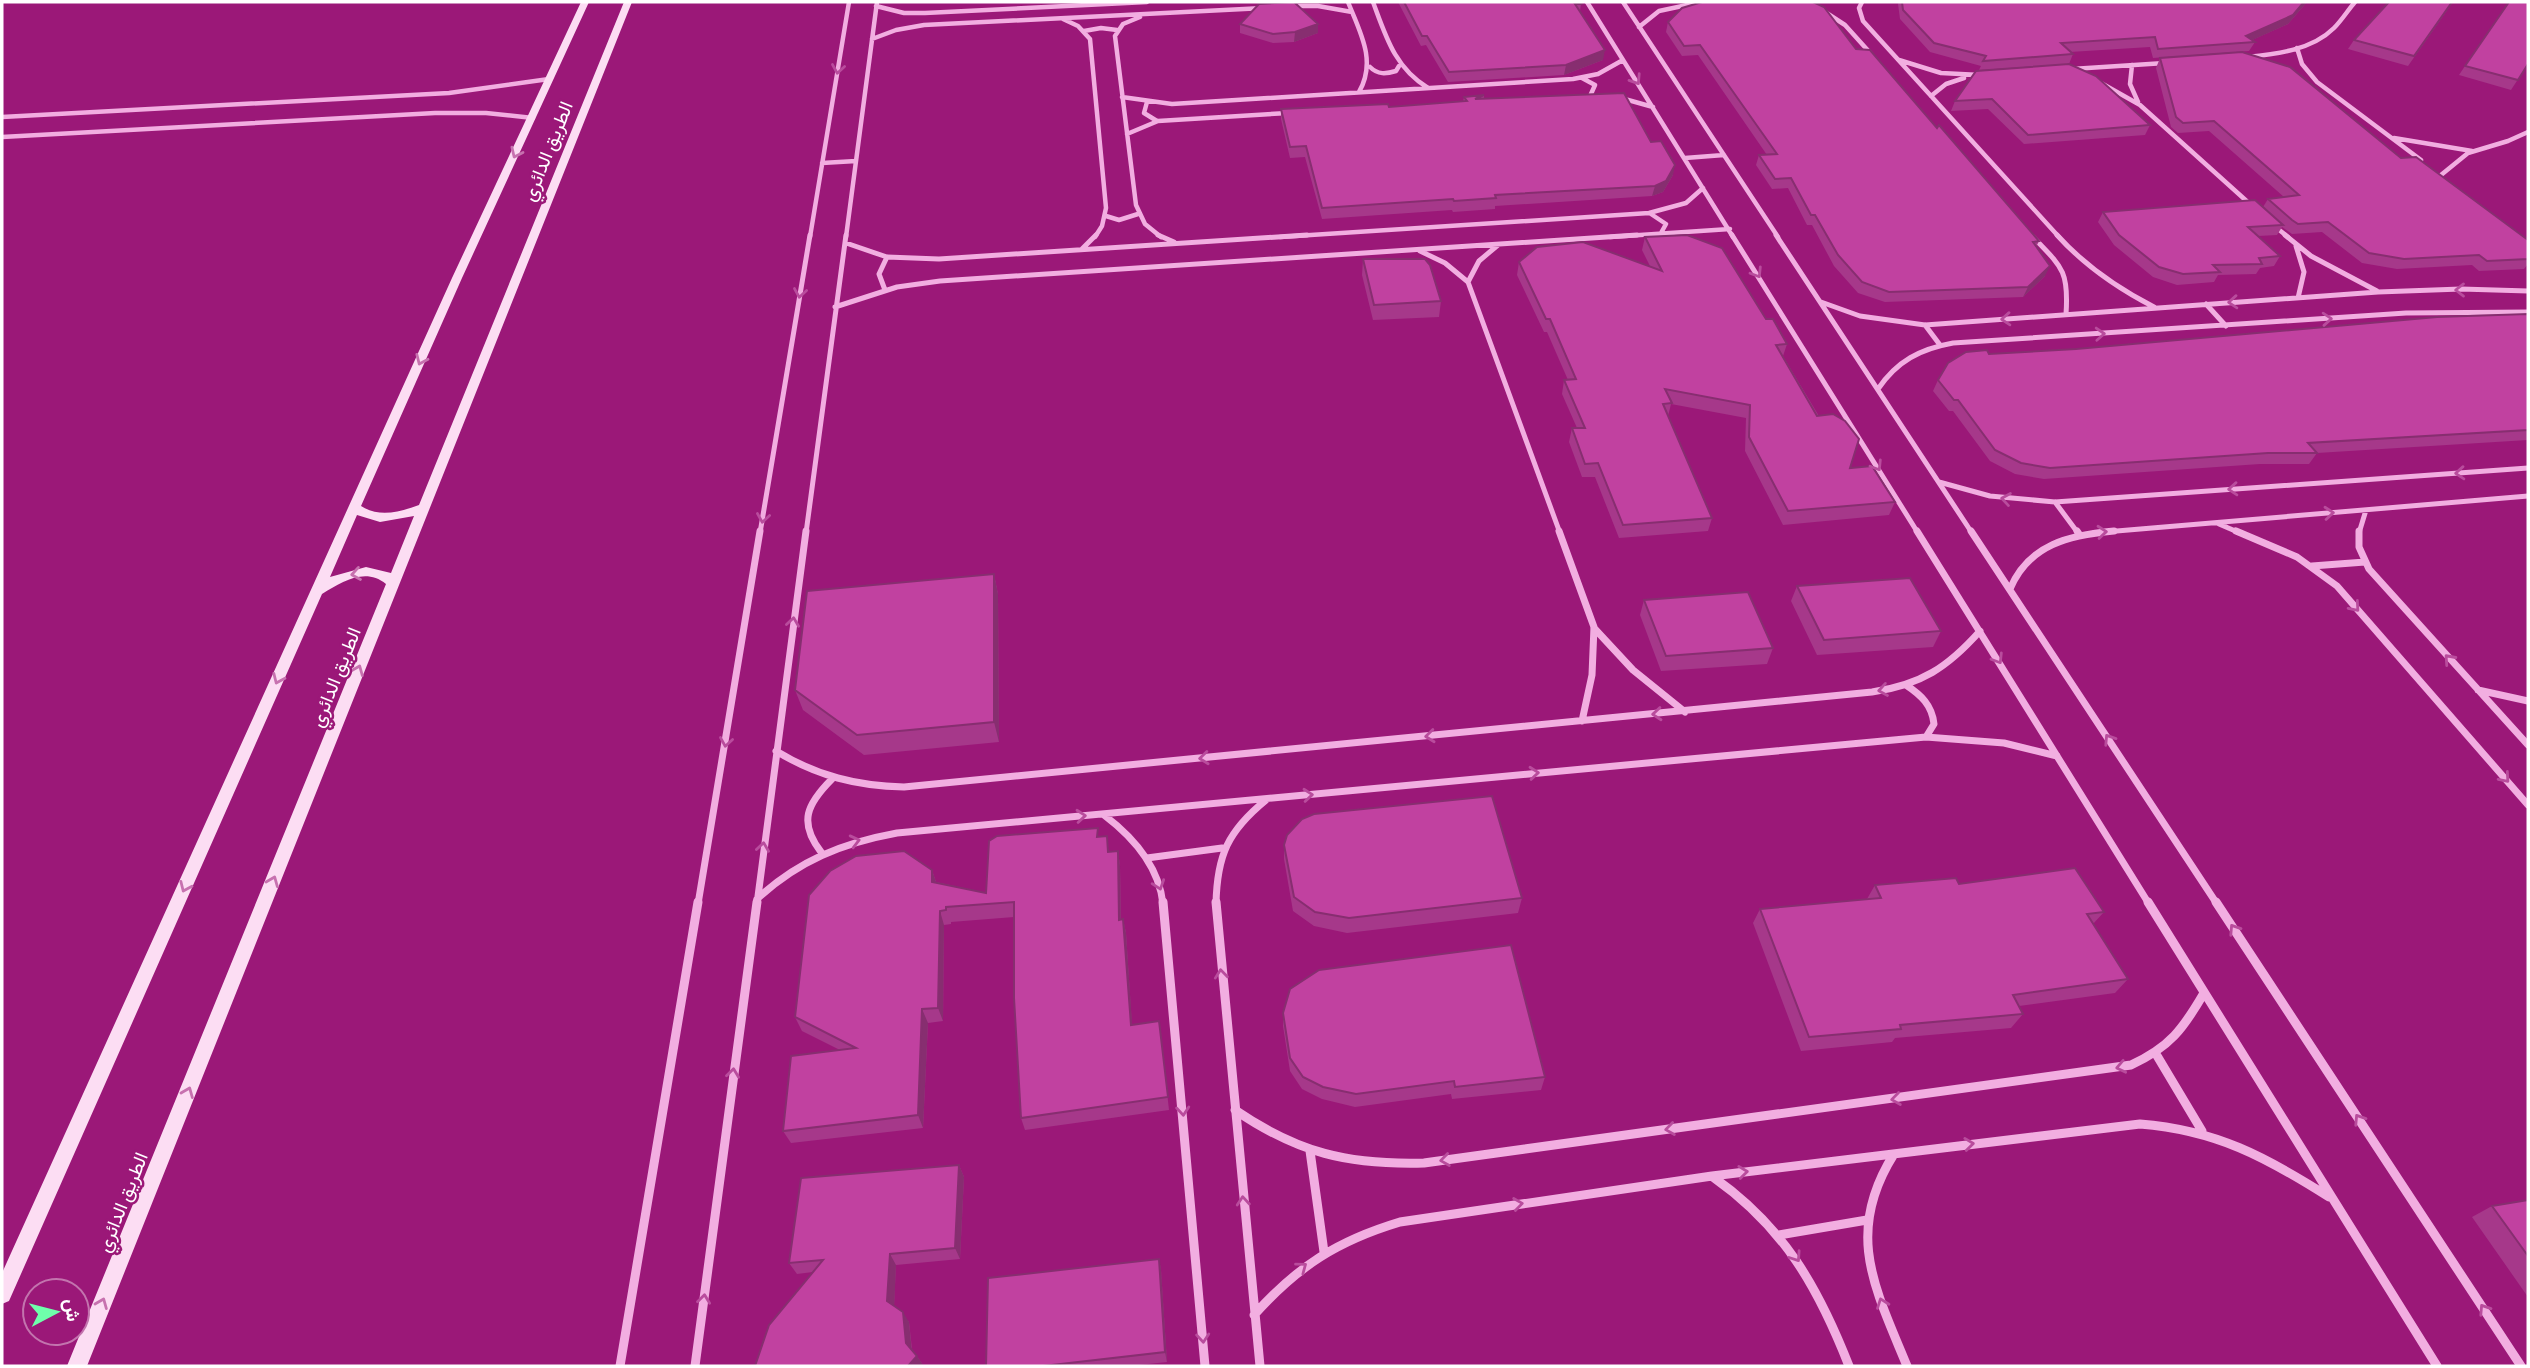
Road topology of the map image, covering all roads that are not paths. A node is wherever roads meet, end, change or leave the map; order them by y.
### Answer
1 (585, 2) edge
2 (628, 2) edge
3 (849, 2) edge
4 (1147, 2) edge
5 (1348, 2) edge
6 (1373, 2) edge
7 (1587, 2) edge
8 (1623, 2) edge
9 (1701, 2) edge
10 (1862, 2) edge
11 (2354, 2) edge
12 (877, 4) edge
13 (1307, 4) edge
14 (1668, 4) edge
15 (1280, 7) edge
16 (1267, 8) edge
17 (1818, 8) edge
18 (1352, 12) junction
19 (907, 13) junction
20 (1149, 14) junction
21 (1063, 18) junction
22 (907, 27) junction
23 (1639, 27) junction
24 (1117, 30) junction
25 (1084, 31) junction
26 (872, 38) junction
27 (2297, 48) junction
28 (1623, 60) junction
29 (1899, 60) junction
30 (2170, 62) edge
31 (1880, 63) edge
32 (2254, 63) edge
33 (2132, 65) junction
34 (1399, 66) junction
35 (1370, 67) junction
36 (1982, 75) edge
37 (2081, 75) edge
38 (1968, 76) junction
39 (1581, 78) junction
40 (2307, 78) edge
41 (550, 79) junction
42 (2098, 82) edge
43 (2317, 82) junction
44 (1429, 88) junction
45 (1359, 92) junction
46 (1600, 95) edge
47 (1931, 96) junction
48 (1122, 97) junction
49 (1614, 97) edge
50 (1147, 102) junction
51 (2140, 105) junction
52 (1654, 107) junction
53 (1297, 112) edge
54 (2, 117) edge
55 (533, 118) junction
56 (1158, 121) junction
57 (2528, 132) edge
58 (1127, 134) junction
59 (2, 137) edge
60 (2390, 138) junction
61 (2473, 151) junction
62 (1724, 155) junction
63 (1685, 158) junction
64 (856, 161) junction
65 (822, 163) junction
66 (2441, 175) junction
67 (2452, 183) edge
68 (1703, 188) junction
69 (2257, 211) edge
70 (1649, 213) junction
71 (1138, 214) junction
72 (1106, 216) junction
73 (2267, 219) edge
74 (1730, 229) junction
75 (2029, 233) edge
76 (1660, 234) junction
77 (846, 243) junction
78 (1178, 244) junction
79 (1499, 244) junction
80 (2295, 245) junction
81 (1080, 250) junction
82 (1418, 250) junction
83 (887, 257) junction
84 (1468, 282) junction
85 (885, 290) junction
86 (2528, 291) edge
87 (2378, 292) junction
88 (2298, 298) junction
89 (1821, 302) junction
90 (2206, 304) junction
91 (835, 307) junction
92 (2154, 308) junction
93 (2528, 313) edge
94 (2066, 314) junction
95 (1925, 325) junction
96 (2226, 326) junction
97 (1940, 345) junction
98 (1878, 389) junction
99 (2528, 468) edge
100 (1939, 482) junction
101 (2528, 496) edge
102 (2055, 502) junction
103 (355, 508) junction
104 (423, 508) junction
105 (2366, 510) junction
106 (2215, 523) junction
107 (2079, 534) junction
108 (2365, 562) junction
109 (2311, 566) junction
110 (393, 582) junction
111 (2010, 589) junction
112 (319, 590) junction
113 (1594, 627) junction
114 (1980, 631) junction
115 (1906, 685) junction
116 (2478, 690) junction
117 (2528, 701) edge
118 (1685, 712) junction
119 (1582, 721) junction
120 (1926, 737) junction
121 (2528, 746) edge
122 (776, 751) junction
123 (2057, 756) junction
124 (832, 779) junction
125 (1267, 799) junction
126 (2528, 805) edge
127 (1103, 814) junction
128 (1222, 848) junction
129 (821, 852) junction
130 (1147, 858) junction
131 (756, 900) junction
132 (2204, 993) junction
133 (2156, 1054) junction
134 (1235, 1110) junction
135 (2202, 1131) junction
136 (1310, 1151) junction
137 (1894, 1153) junction
138 (1712, 1176) junction
139 (2333, 1199) junction
140 (1867, 1220) junction
141 (1779, 1235) junction
142 (1324, 1252) junction
143 (2, 1294) edge
144 (1254, 1315) junction
145 (77, 1366) edge
146 (620, 1366) edge
147 (695, 1366) edge
148 (1205, 1366) edge
149 (1260, 1366) edge
150 (1849, 1366) edge
151 (1907, 1366) edge
152 (2437, 1366) edge
153 (2521, 1366) edge

1 - 41 main road, الطريق الدائري
2 - 104 main road, الطريق الدائري
3 -> 65 street
4 - 19 street
5 - 18 street
6 - 34 street
7 - 28 street
8 - 23 street
9 - 14 street
10 - 29 street
11 - 27 street
12 - 19 street
12 - 26 street
13 - 15 street
13 - 18 street
14 - 23 street
16 - 20 street
17 - 31 street
18 - 35 street
19 - 22 street
20 - 21 street
20 - 24 street
21 - 22 street
21 - 25 street
22 - 26 street
23 - 62 street
24 - 25 street
24 - 48 street
25 - 72 street
26 - 64 street
27 - 32 street
27 - 43 street
28 - 39 street
28 -> 52 street
29 - 38 street
29 - 47 street
30 - 33 street
33 - 37 street
33 - 51 street
34 - 35 street
34 - 44 street
35 - 45 street
36 - 38 street
38 - 47 street
39 - 44 street
39 - 46 street
40 - 43 street
41 - 54 street
41 - 55 main road, الطريق الدائري
42 - 51 street
43 - 60 street
44 - 45 street
45 - 50 street
47 - 92 street
48 - 50 street
48 - 58 street
49 - 52 street
50 - 56 street
51 - 69 street
52 - 63 street
53 - 56 street
55 - 59 street
55 -> 103 main road, الطريق الدائري
56 - 58 street
57 - 61 street
58 - 71 street
60 - 61 street
60 - 66 street
61 - 66 street
62 - 63 street
62 - 89 street
63 - 68 street
64 - 65 street
64 - 77 street
65 -> 146 street
66 - 67 street
68 - 70 street
68 - 74 street
70 - 76 street
70 - 78 street
71 - 72 street
71 - 78 street
72 - 81 street
73 - 80 street
74 - 76 street
74 -> 114 street
75 - 94 street
76 - 79 street
77 - 83 street
77 - 91 street
78 - 81 street
79 - 82 street
79 - 84 street
80 - 87 street
80 - 88 street
81 - 83 street
82 - 84 street
82 - 85 street
83 - 85 street
84 - 113 street
85 - 91 street
86 -> 87 street
87 - 88 street
88 -> 90 street
89 - 95 street
89 - 98 street
90 - 92 street
90 - 96 street
122 -> 91 street
92 - 94 street
96 -> 93 street
94 -> 95 street
95 - 97 street
97 -> 96 street
97 - 98 street
98 - 100 street
99 -> 102 street
102 -> 100 street
100 - 111 street
101 - 105 street
102 - 107 street
103 - 104 main road
103 - 112 main road, الطريق الدائري
104 - 110 main road, الطريق الدائري
106 -> 105 street
105 - 108 street
107 -> 106 street
106 - 109 street
107 - 111 street
108 - 109 street
116 -> 108 street
109 -> 126 street
110 -> 112 main road
145 -> 110 main road, الطريق الدائري
153 -> 111 street
112 -> 143 main road, الطريق الدائري
113 - 118 street
113 - 119 street
114 - 115 street
114 -> 123 street
115 -> 118 street
115 - 120 street
116 - 117 street
116 - 121 street
118 -> 119 street
119 -> 124 street
120 - 123 street
125 -> 120 street
122 - 124 street
131 -> 122 street
123 - 132 street
124 - 129 street
125 - 127 street
125 - 128 street
129 -> 127 street
127 - 130 street
128 - 130 street
134 -> 128 street
129 - 131 street
130 -> 148 street
147 -> 131 street
132 - 133 street
132 - 139 street
133 - 135 street
133 -> 136 street
134 - 136 street
144 -> 134 street
137 -> 135 street
135 - 139 street
136 - 142 street
138 -> 137 street
137 - 140 street
138 - 141 street
142 -> 138 street
139 - 152 street
140 - 141 street
151 -> 140 street
141 -> 150 street
144 -> 142 street
144 - 149 street

